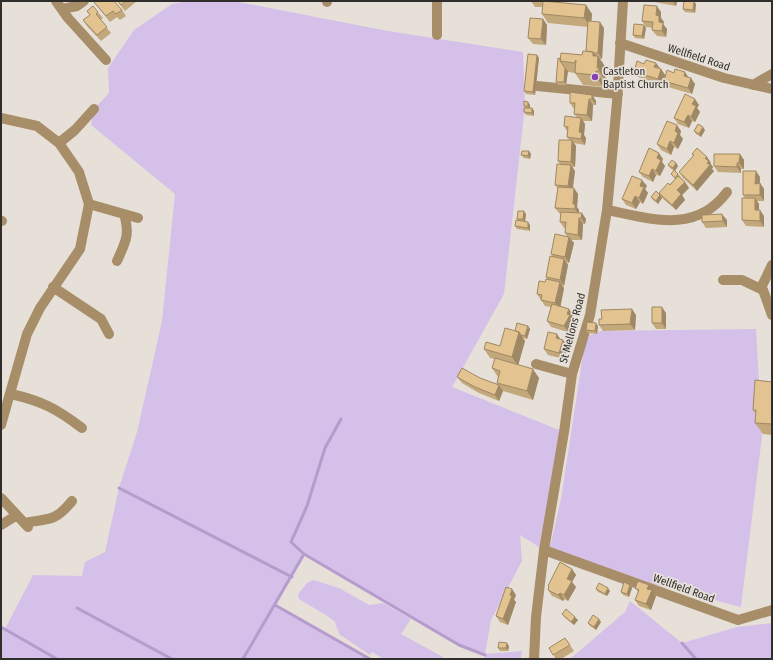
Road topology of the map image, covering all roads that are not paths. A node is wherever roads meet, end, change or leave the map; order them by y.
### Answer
1 (84, 1) edge
2 (437, 1) edge
3 (623, 1) edge
4 (59, 5) edge
5 (437, 35) dead end
6 (620, 43) junction
7 (106, 60) dead end
8 (772, 74) edge
9 (753, 85) junction
10 (537, 86) dead end
11 (772, 88) edge
12 (618, 94) junction
13 (94, 109) dead end
14 (1, 118) edge
15 (59, 143) junction
16 (727, 192) dead end
17 (89, 204) junction
18 (607, 210) junction
19 (124, 214) junction
20 (138, 218) dead end
21 (117, 261) dead end
22 (772, 265) edge
23 (723, 280) dead end
24 (54, 287) junction
25 (760, 288) junction
26 (772, 315) edge
27 (109, 334) dead end
28 (536, 364) dead end
29 (572, 374) junction
30 (11, 394) junction
31 (1, 425) edge
32 (82, 428) dead end
33 (1, 498) edge
34 (72, 501) dead end
35 (17, 515) junction
36 (1, 525) edge
37 (544, 550) junction
38 (772, 610) edge
39 (534, 659) edge

1 - 4 street
2 - 5 street
3 - 6 street, St Mellons Road
4 - 7 street
6 - 9 street, Wellfield Road
6 - 12 street, St Mellons Road
8 - 9 street
9 - 11 street, Wellfield Road
10 - 12 street
12 - 18 street, St Mellons Road
13 - 15 street
14 - 15 street
15 - 17 street
16 - 18 street
17 - 19 street
17 - 24 street
18 - 29 street, St Mellons Road
19 - 20 street
19 - 21 street
22 - 25 street
23 - 25 street
24 - 27 street
24 - 30 street
25 - 26 street
28 - 29 street
29 - 37 street, St Mellons Road
30 - 31 street
30 - 32 street
33 - 35 street
34 - 35 street
35 - 36 street
37 - 38 street, Wellfield Road
37 - 39 street, St Mellons Road

